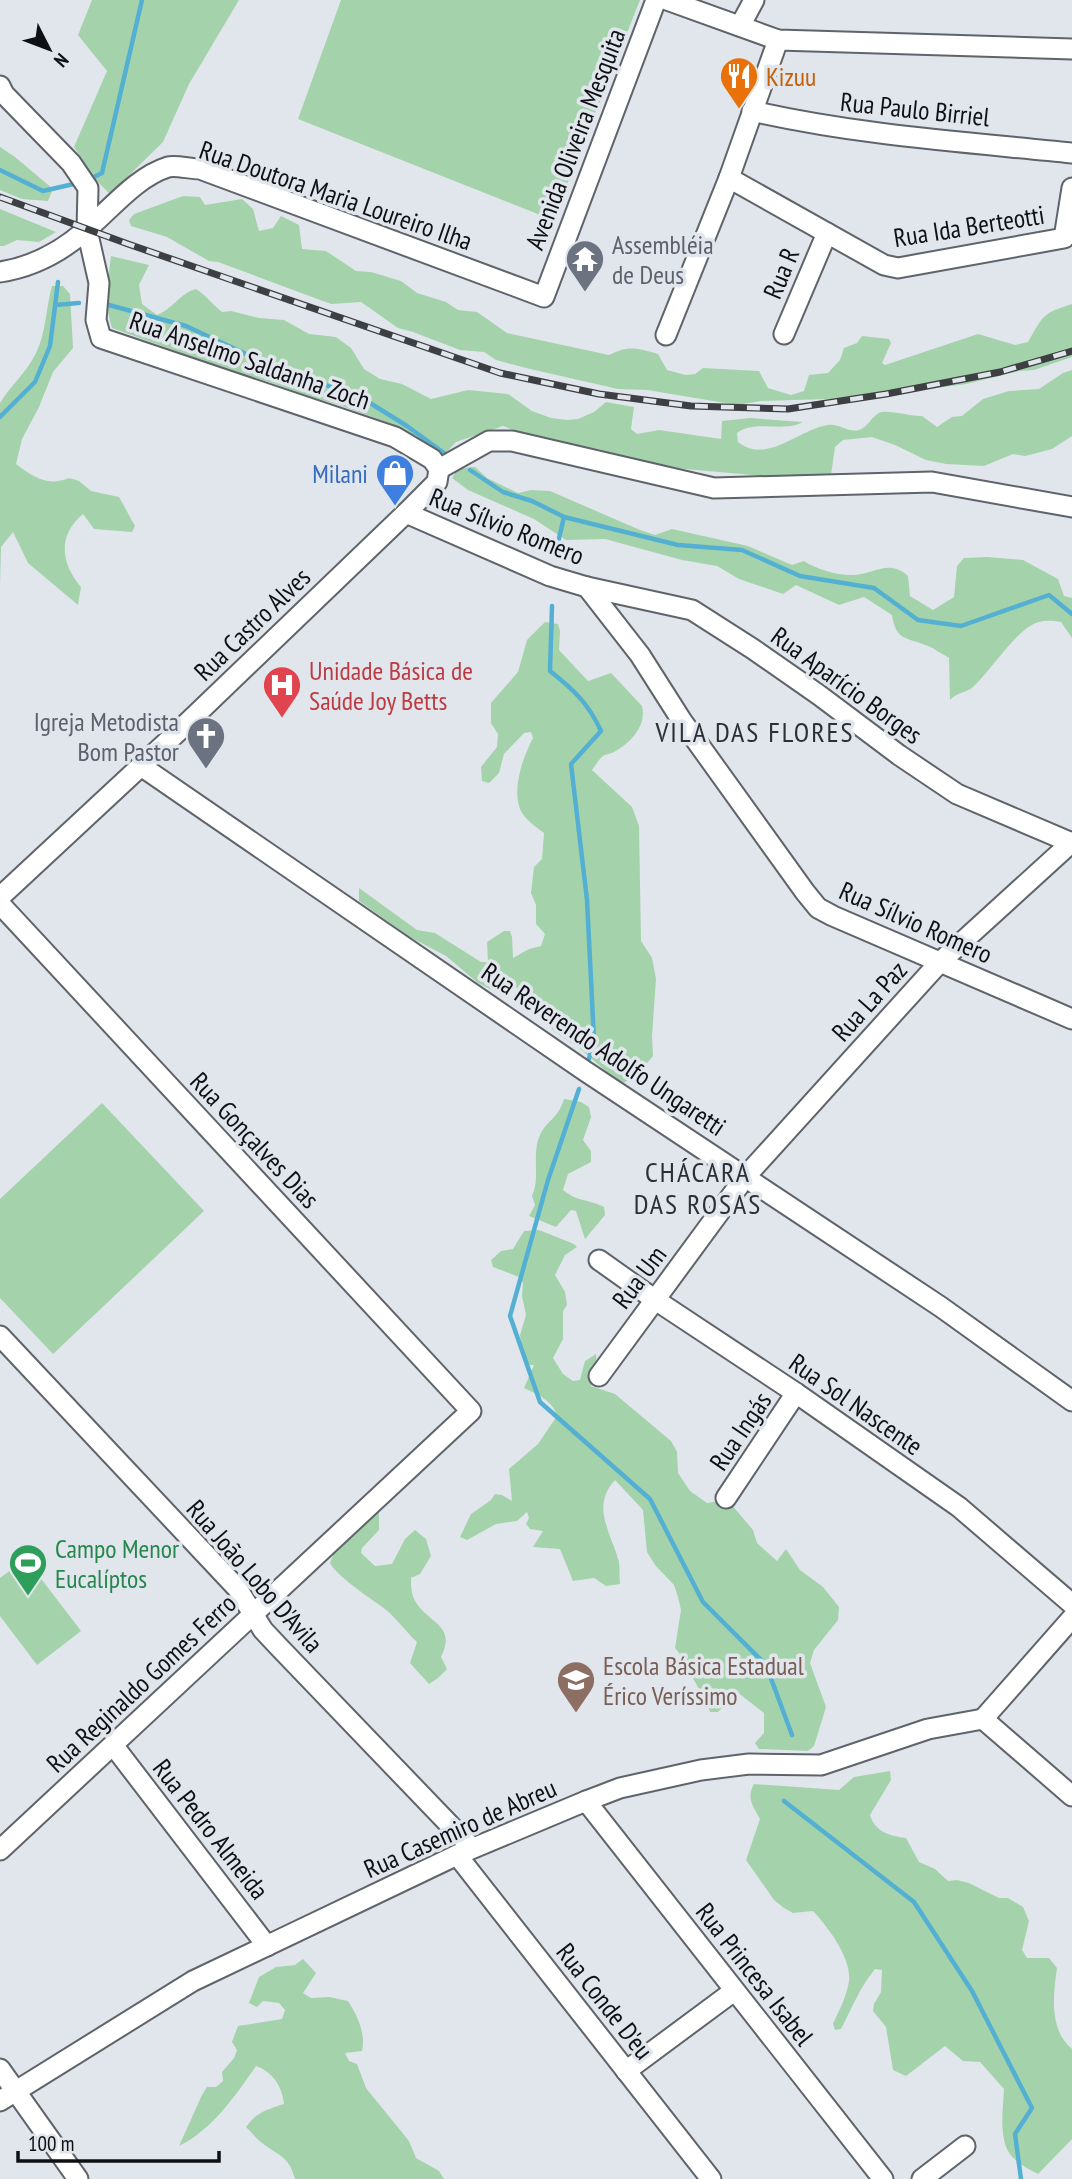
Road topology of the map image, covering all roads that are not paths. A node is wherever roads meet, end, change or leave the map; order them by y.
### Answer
1 (656, 0) edge
2 (667, 0) edge
3 (754, 0) edge
4 (740, 26) junction
5 (778, 40) junction
6 (1072, 48) edge
7 (0, 86) edge
8 (752, 111) junction
9 (1072, 153) edge
10 (729, 178) junction
11 (1071, 199) edge
12 (87, 230) junction
13 (827, 233) junction
14 (0, 272) edge
15 (544, 297) joint
16 (784, 334) dead end
17 (666, 335) dead end
18 (439, 469) junction
19 (1072, 507) edge
20 (406, 513) junction
21 (587, 587) junction
22 (141, 766) junction
23 (1072, 843) edge
24 (0, 897) edge
25 (0, 904) edge
26 (939, 962) junction
27 (1072, 1019) edge
28 (746, 1176) junction
29 (599, 1260) dead end
30 (654, 1299) junction
31 (0, 1336) edge
32 (599, 1376) dead end
33 (796, 1393) junction
34 (1072, 1401) edge
35 (471, 1411) joint
36 (726, 1498) dead end
37 (1072, 1604) edge
38 (253, 1614) junction
39 (1072, 1618) edge
40 (983, 1719) junction
41 (113, 1745) junction
42 (1072, 1796) edge
43 (586, 1801) junction
44 (0, 1850) edge
45 (464, 1852) junction
46 (267, 1945) junction
47 (734, 1991) junction
48 (0, 2069) edge
49 (626, 2071) junction
50 (8, 2096) edge
51 (965, 2146) dead end
52 (78, 2179) edge
53 (711, 2179) edge
54 (883, 2179) edge
55 (922, 2179) edge

1 - 15 street, Avenida Oliveira Mesquita
2 - 4 street
3 - 4 street
4 - 5 street
5 - 6 street
5 - 8 street
7 - 12 street
8 - 9 street, Rua Paulo Birriel
8 - 10 street
10 - 13 street, Rua Ida Berteotti
10 - 17 street
11 - 13 street, Rua Ida Berteotti
12 - 14 street, Rua Doutora Maria Loureiro Ilha
12 - 15 street, Rua Doutora Maria Loureiro Ilha
12 - 18 street, Rua Anselmo Saldanha Zoch
13 - 16 street, Rua R
18 - 19 street
18 - 20 street, Rua Castro Alves
20 - 21 street, Rua Sílvio Romero
20 - 22 street, Rua Castro Alves
21 - 23 street, Rua Aparício Borges
21 - 26 street, Rua Sílvio Romero
22 - 24 street, Rua Castro Alves
22 - 28 street, Rua Reverendo Adolfo Ungaretti
23 - 26 street, Rua La Paz
25 - 35 street, Rua Gonçalves Dias
26 - 27 street, Rua Sílvio Romero
26 - 28 street, Rua La Paz
28 - 30 street, Rua Um
28 - 34 street, Rua Reverendo Adolfo Ungaretti
29 - 30 street, Rua Sol Nascente
30 - 32 street, Rua Um
30 - 33 street, Rua Sol Nascente
31 - 38 street, Rua João Lobo D'Avila
33 - 36 street, Rua Ingás
33 - 37 street, Rua Sol Nascente
35 - 38 street, Rua Reginaldo Gomes Ferro
38 - 41 street, Rua Reginaldo Gomes Ferro
38 - 45 street, Rua João Lobo D'Avila
39 - 40 street
40 - 42 street
40 - 43 street, Rua Casemiro de Abreu
41 - 44 street, Rua Reginaldo Gomes Ferro
41 - 46 street, Rua Pedro Almeida
43 - 45 street, Rua Casemiro de Abreu
43 - 47 street, Rua Princesa Isabel
45 - 46 street, Rua Casemiro de Abreu
45 - 49 street, Rua Conde D'eu
46 - 50 street, Rua Casemiro de Abreu
47 - 49 street
47 - 54 street, Rua Princesa Isabel
48 - 50 street
49 - 53 street, Rua Conde D'eu
50 - 52 street
51 - 55 street

